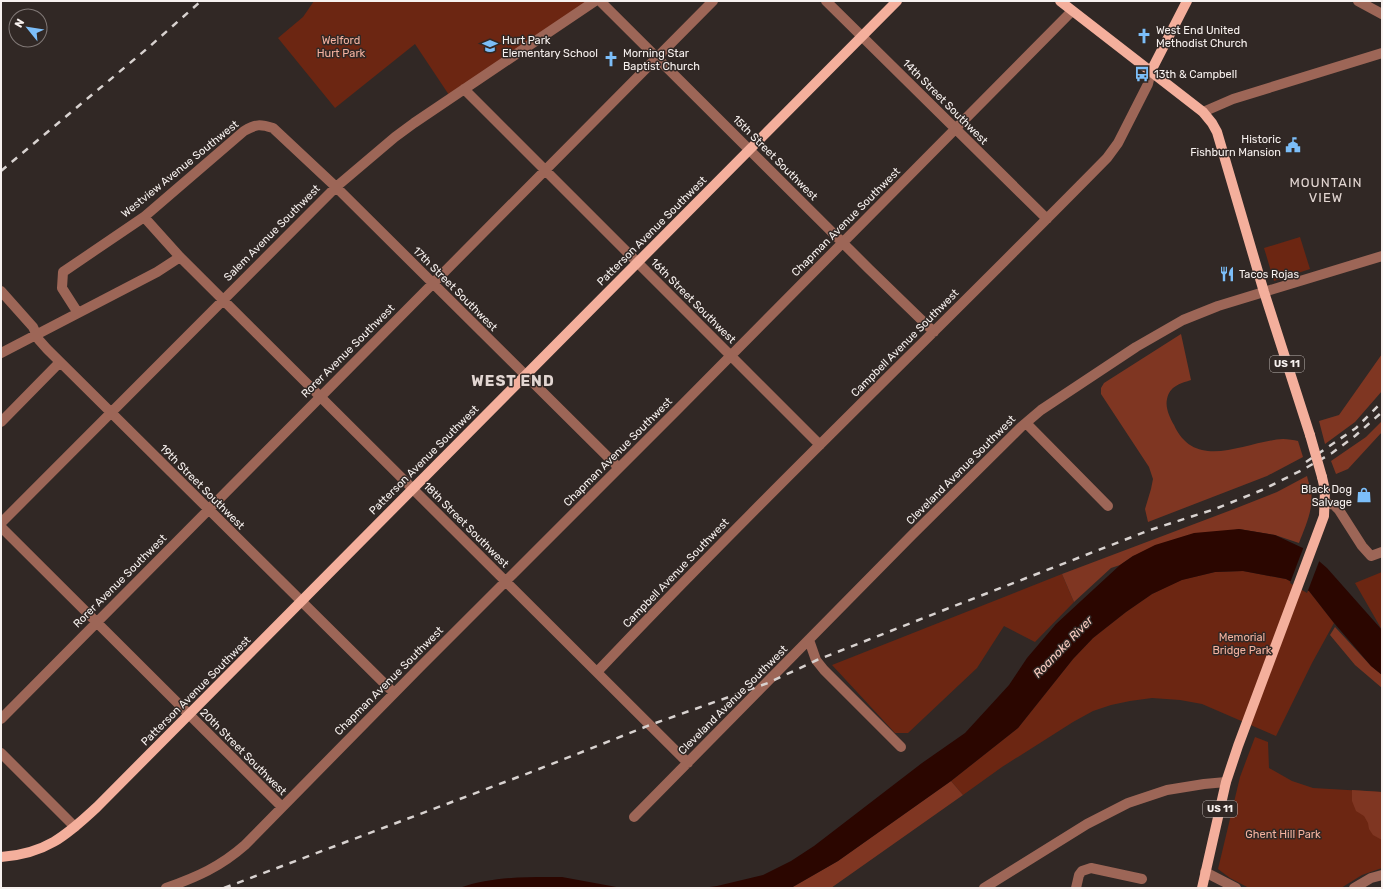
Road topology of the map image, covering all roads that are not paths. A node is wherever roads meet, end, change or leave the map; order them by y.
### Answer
1 (595, 1) edge
2 (600, 1) edge
3 (713, 1) edge
4 (826, 1) edge
5 (897, 1) edge
6 (1187, 1) edge
7 (1358, 1) edge
8 (1067, 4) edge
9 (1382, 14) edge
10 (862, 37) junction
11 (1382, 53) edge
12 (657, 58) junction
13 (1151, 71) junction
14 (464, 89) junction
15 (1203, 112) junction
16 (273, 128) joint
17 (955, 130) junction
18 (750, 150) junction
19 (545, 170) junction
20 (336, 187) junction
21 (144, 217) junction
22 (1047, 219) junction
23 (843, 242) junction
24 (1382, 256) edge
25 (180, 257) junction
26 (637, 263) junction
27 (432, 283) junction
28 (1, 291) edge
29 (1264, 292) junction
30 (223, 299) junction
31 (78, 313) junction
32 (934, 332) junction
33 (36, 334) junction
34 (1, 353) edge
35 (731, 355) junction
36 (60, 362) junction
37 (525, 376) junction
38 (320, 397) junction
39 (110, 413) junction
40 (1, 422) edge
41 (1026, 423) junction
42 (820, 445) junction
43 (619, 468) junction
44 (413, 489) junction
45 (1326, 503) junction
46 (1108, 506) dead end
47 (208, 509) junction
48 (1, 523) edge
49 (1, 528) edge
50 (1382, 552) edge
51 (505, 581) junction
52 (301, 602) junction
53 (96, 622) junction
54 (809, 640) junction
55 (596, 672) junction
56 (394, 693) junction
57 (189, 715) junction
58 (1, 718) edge
59 (901, 748) dead end
60 (1, 752) edge
61 (688, 763) junction
62 (1226, 782) junction
63 (282, 807) junction
64 (634, 818) dead end
65 (76, 827) junction
66 (1, 857) edge
67 (1206, 872) junction
68 (1382, 875) edge
69 (1142, 879) dead end
70 (166, 888) edge
71 (984, 888) edge
72 (1076, 888) edge
73 (1202, 888) edge
74 (1236, 888) edge
75 (1354, 888) edge

1 - 14 street, Salem Avenue Southwest
2 - 12 street, 15th Street Southwest
3 - 12 street, Rorer Avenue Southwest
4 - 10 street, 14th Street Southwest
5 - 10 main road, Patterson Avenue Southwest
6 - 13 main road, Campbell Avenue Southwest
7 - 9 street
8 - 13 main road
8 - 17 street, Chapman Avenue Southwest
10 - 17 street, 14th Street Southwest
10 - 18 main road, Patterson Avenue Southwest
11 - 15 street
12 - 18 street, 15th Street Southwest
12 - 19 street, Rorer Avenue Southwest
13 - 15 main road, US 11
13 - 22 street, Campbell Avenue Southwest
14 - 19 street, 16th Street Southwest
14 - 20 street, Salem Avenue Southwest
15 - 29 main road, US 11
16 - 20 street, 17th Street Southwest
16 - 21 street, Westview Avenue Southwest
17 - 22 street, 14th Street Southwest
17 - 23 street, Chapman Avenue Southwest
18 - 23 street, 15th Street Southwest
18 - 26 main road, Patterson Avenue Southwest
19 - 26 street, 16th Street Southwest
19 - 27 street, Rorer Avenue Southwest
20 - 27 street, 17th Street Southwest
20 - 30 street, Salem Avenue Southwest
21 - 25 street, 18th Street Southwest
21 - 31 street, Westview Avenue Southwest
22 - 32 street, Campbell Avenue Southwest
23 - 32 street, 15th Street Southwest
23 - 35 street, Chapman Avenue Southwest
24 - 29 street, Cleveland Avenue Southwest
25 - 30 street, 18th Street Southwest
25 - 31 street
26 - 35 street, 16th Street Southwest
26 - 37 main road, Patterson Avenue Southwest
27 - 37 street, 17th Street Southwest
27 - 38 street, Rorer Avenue Southwest
28 - 33 street, 19th Street Southwest
29 - 41 street, Cleveland Avenue Southwest
29 - 45 main road, US 11, bridge
30 - 38 street, 18th Street Southwest
30 - 39 street, Salem Avenue Southwest
31 - 33 street
32 - 42 street, Campbell Avenue Southwest
33 - 34 street
33 - 36 street, 19th Street Southwest
35 - 42 street, 16th Street Southwest
35 - 43 street, Chapman Avenue Southwest
36 - 39 street, 19th Street Southwest
36 - 40 street
37 - 43 street, 17th Street Southwest
37 - 44 main road, Patterson Avenue Southwest
38 - 44 street, 18th Street Southwest
38 - 47 street, Rorer Avenue Southwest
39 - 47 street, 19th Street Southwest
39 - 48 street, Salem Avenue Southwest
41 - 46 street
41 - 54 street, Cleveland Avenue Southwest
42 - 55 street, Campbell Avenue Southwest
43 - 51 street, Chapman Avenue Southwest
44 - 51 street, 18th Street Southwest
44 - 52 main road, Patterson Avenue Southwest
45 - 50 street
45 - 62 main road, US 11
47 - 52 street, 19th Street Southwest
47 - 53 street, Rorer Avenue Southwest
49 - 53 street, 20th Street Southwest
51 - 55 street, 18th Street Southwest
51 - 56 street, Chapman Avenue Southwest
52 - 56 street, 19th Street Southwest
52 - 57 main road, Patterson Avenue Southwest
53 - 57 street, 20th Street Southwest
53 - 58 street, Rorer Avenue Southwest
54 - 59 street
54 - 61 street, Cleveland Avenue Southwest
55 - 61 street, 18th Street Southwest
56 - 63 street, Chapman Avenue Southwest
57 - 63 street, 20th Street Southwest
57 - 65 main road, Patterson Avenue Southwest
60 - 65 street
61 - 64 street, Cleveland Avenue Southwest
62 - 67 main road, US 11
62 - 71 street
63 - 70 street, Chapman Avenue Southwest
65 - 66 main road, Patterson Avenue Southwest
67 - 73 main road, US 11
67 - 74 street
68 - 75 street
69 - 72 street

